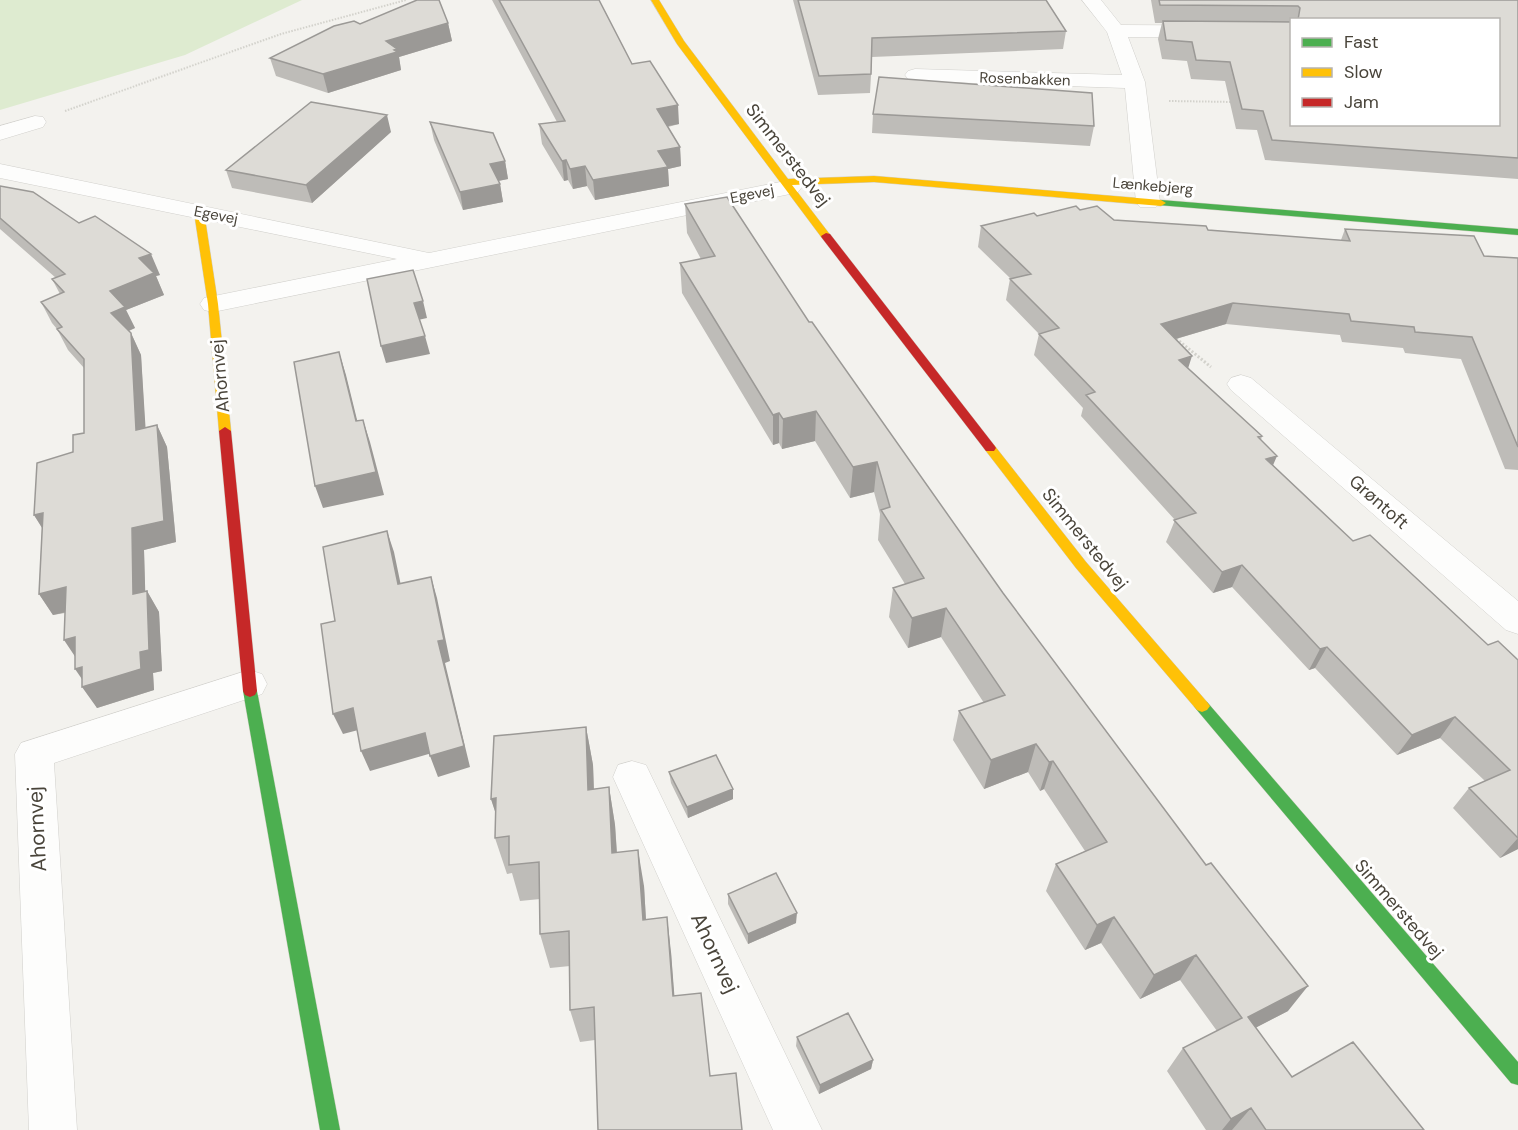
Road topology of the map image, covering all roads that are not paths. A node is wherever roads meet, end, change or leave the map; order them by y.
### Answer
1 (655, 0) edge
2 (1090, 0) edge
3 (1116, 31) junction
4 (1290, 32) edge
5 (914, 73) dead end
6 (1136, 92) junction
7 (35, 122) road end
8 (0, 133) edge
9 (0, 171) edge
10 (787, 185) junction
11 (1148, 202) junction
12 (199, 212) junction
13 (1518, 232) edge
14 (432, 258) junction
15 (213, 304) junction
16 (1241, 384) road end
17 (1518, 621) edge
18 (249, 684) junction
19 (632, 777) dead end
20 (1518, 1076) edge
21 (53, 1130) edge
22 (330, 1130) edge
23 (798, 1130) edge

1 - 10 street, Simmerstedvej
2 - 3 street
3 - 4 street
3 - 6 street
5 - 6 street, Rosenbakken
6 - 11 street
7 - 8 street
9 - 12 street, Egevej
10 - 11 street, Lænkebjerg
10 - 14 street, Egevej
10 - 20 street, Simmerstedvej
11 - 13 street, Lænkebjerg
12 - 14 street, Egevej
12 - 15 street, Ahornvej
14 - 15 street, Egevej
15 - 18 street, Ahornvej
16 - 17 street, Grøntoft
18 - 21 street, Ahornvej
18 - 22 street, Ahornvej
19 - 23 street, Ahornvej

